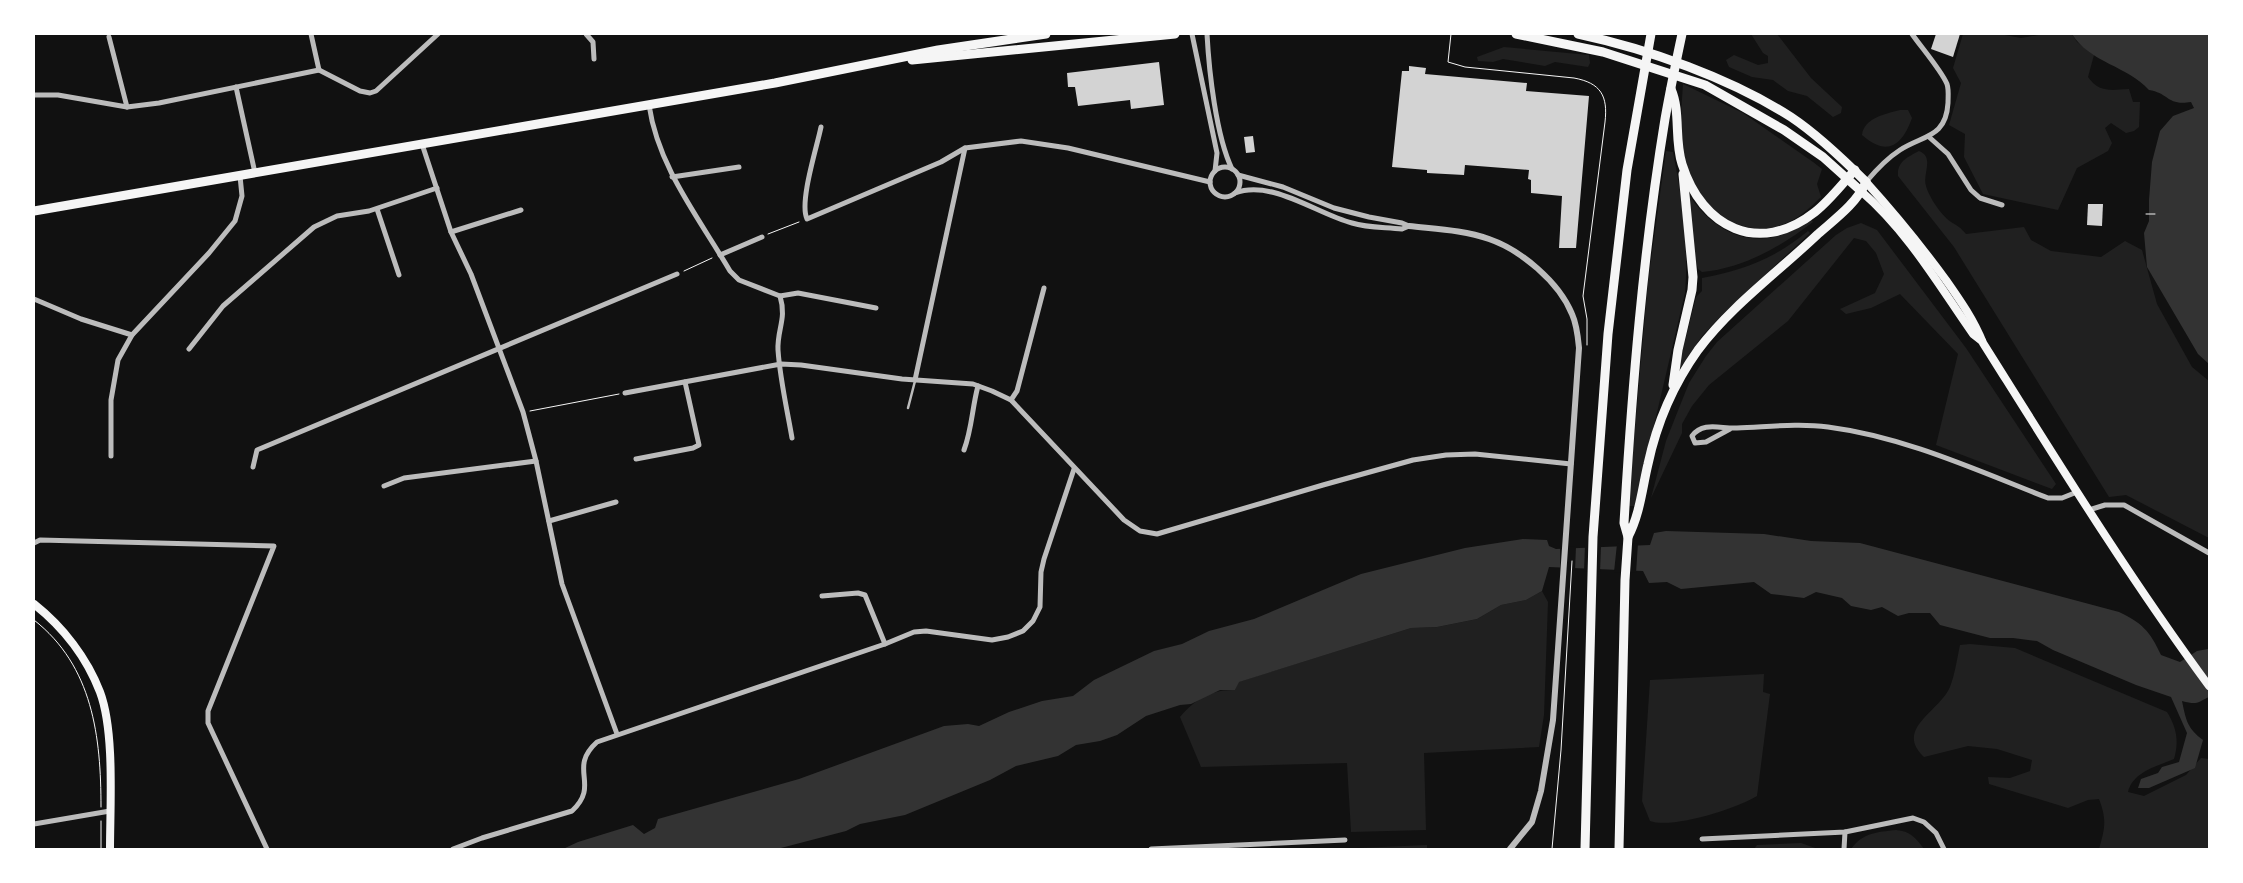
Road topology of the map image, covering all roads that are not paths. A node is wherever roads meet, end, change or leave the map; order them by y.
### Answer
1 (312, 34) edge
2 (438, 34) edge
3 (586, 34) edge
4 (1046, 34) edge
5 (1175, 34) edge
6 (1192, 34) edge
7 (1207, 34) edge
8 (1516, 34) edge
9 (1578, 34) edge
10 (1682, 34) edge
11 (1912, 34) edge
12 (1650, 35) edge
13 (108, 37) dead end
14 (594, 58) dead end
15 (879, 63) junction
16 (319, 70) junction
17 (236, 87) junction
18 (1671, 89) junction
19 (34, 95) edge
20 (648, 105) junction
21 (127, 108) junction
22 (821, 127) dead end
23 (1929, 136) junction
24 (422, 144) junction
25 (965, 148) junction
26 (1682, 165) junction
27 (739, 167) dead end
28 (1232, 169) junction
29 (1854, 170) junction
30 (1215, 171) junction
31 (255, 174) junction
32 (1238, 175) junction
33 (240, 176) junction
34 (672, 177) junction
35 (1847, 178) junction
36 (1210, 182) junction
37 (1866, 182) junction
38 (437, 188) junction
39 (1862, 192) junction
40 (1235, 193) junction
41 (2002, 205) dead end
42 (378, 208) junction
43 (522, 210) dead end
44 (34, 212) edge
45 (1409, 226) junction
46 (451, 232) junction
47 (762, 237) road end
48 (720, 254) junction
49 (677, 274) road end
50 (399, 275) dead end
51 (1044, 288) dead end
52 (780, 296) junction
53 (34, 299) edge
54 (876, 308) dead end
55 (132, 335) junction
56 (1983, 343) junction
57 (500, 348) junction
58 (189, 349) dead end
59 (781, 364) junction
60 (915, 380) junction
61 (685, 382) junction
62 (978, 386) junction
63 (1672, 391) junction
64 (625, 393) road end
65 (1011, 400) junction
66 (908, 408) dead end
67 (1730, 429) junction
68 (792, 438) dead end
69 (964, 450) dead end
70 (111, 456) dead end
71 (636, 459) dead end
72 (536, 461) junction
73 (1571, 464) junction
74 (253, 467) dead end
75 (1074, 469) junction
76 (384, 486) dead end
77 (2077, 492) junction
78 (616, 502) dead end
79 (2089, 510) junction
80 (549, 521) junction
81 (1628, 537) junction
82 (34, 543) edge
83 (2209, 554) edge
84 (822, 596) dead end
85 (34, 604) edge
86 (884, 644) junction
87 (2209, 686) edge
88 (617, 734) junction
89 (110, 811) junction
90 (34, 824) edge
91 (1845, 832) junction
92 (1702, 839) dead end
93 (1345, 840) dead end
94 (1211, 848) edge
95 (110, 849) edge
96 (266, 849) edge
97 (453, 849) edge
98 (1151, 849) edge
99 (1510, 849) edge
100 (1585, 849) edge
101 (1618, 849) edge
102 (1844, 849) edge
103 (1944, 849) edge

1 - 16 street
2 - 16 street
3 - 14 street
4 - 15 main road
5 - 15 main road
6 - 30 street
7 - 28 street
8 - 35 main road
9 - 29 main road
10 - 18 main road
11 - 23 street
12 - 100 main road
13 - 21 street
15 - 20 main road
16 - 17 street
17 - 21 street
17 - 31 street
18 - 26 main road
18 - 81 main road
19 - 21 street
20 - 24 main road
20 - 34 street
22 - 25 street
23 - 37 street
23 - 41 street
24 - 31 main road
24 - 38 street
25 - 36 street
25 - 60 street
26 - 35 main road
26 - 63 main road
27 - 34 street
28 - 30 street
28 - 32 street
29 - 35 main road
29 - 37 main road
30 - 36 street
31 - 33 main road
32 - 40 street
32 - 45 street
33 - 44 main road
33 - 55 street
34 - 48 street
35 - 39 main road
36 - 40 street
37 - 39 main road
37 - 56 main road
38 - 42 street
38 - 46 street
39 - 56 main road
39 - 63 main road
40 - 45 street
42 - 50 street
42 - 58 street
43 - 46 street
45 - 73 street
46 - 57 street
47 - 48 street
48 - 52 street
49 - 57 street
51 - 65 street
52 - 54 street
52 - 59 street
53 - 55 street
55 - 70 street
56 - 77 main road
57 - 72 street
57 - 74 street
59 - 60 street
59 - 61 street
59 - 68 street
60 - 62 street
60 - 66 lane
61 - 64 street
61 - 71 street
62 - 65 street
62 - 69 street
63 - 81 main road
65 - 75 street
67 - 67 street
67 - 77 street
72 - 76 street
72 - 80 street
73 - 75 street
73 - 99 street
75 - 86 street
77 - 79 main road
78 - 80 street
79 - 83 street
79 - 87 main road
80 - 88 street
81 - 101 main road
82 - 96 street
84 - 86 street
85 - 89 main road
86 - 88 street
88 - 97 street
89 - 90 street
89 - 95 main road
91 - 92 street
91 - 102 street
91 - 103 street
93 - 94 street
94 - 98 street

